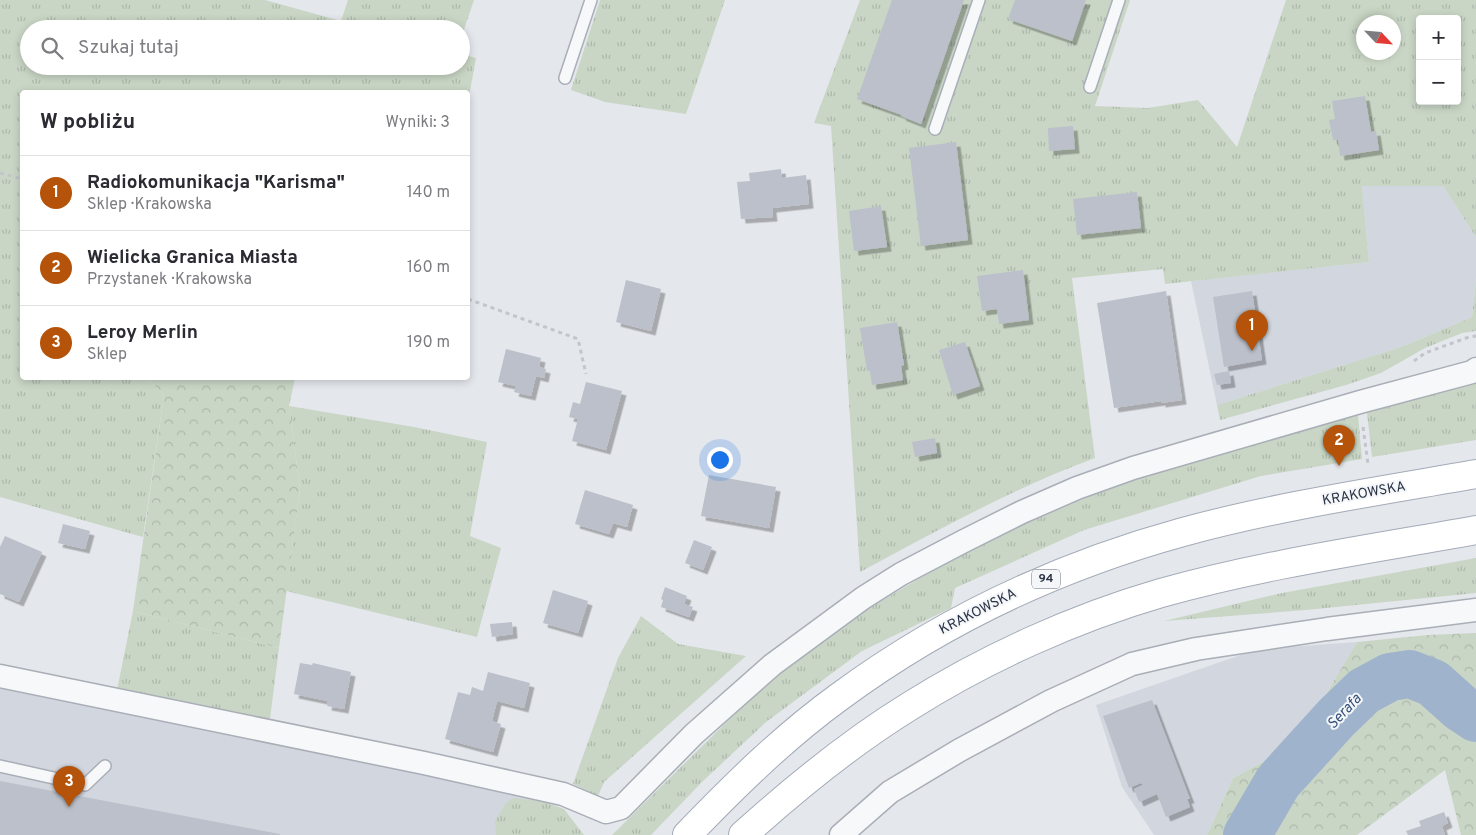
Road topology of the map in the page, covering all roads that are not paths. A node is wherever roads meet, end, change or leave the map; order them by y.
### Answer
1 (591, 0) edge
2 (979, 0) edge
3 (1119, 0) edge
4 (565, 78) dead end
5 (1090, 87) dead end
6 (935, 129) dead end
7 (1476, 369) edge
8 (1476, 474) edge
9 (1474, 531) edge
10 (1476, 610) edge
11 (0, 676) edge
12 (0, 766) edge
13 (105, 766) dead end
14 (687, 835) edge
15 (743, 835) edge
16 (841, 835) edge

1 - 4 lane
2 - 6 lane
3 - 5 lane
7 - 11 street
8 - 14 main road, KRAKOWSKA / 94
9 - 15 main road
10 - 16 street
12 - 13 lane

